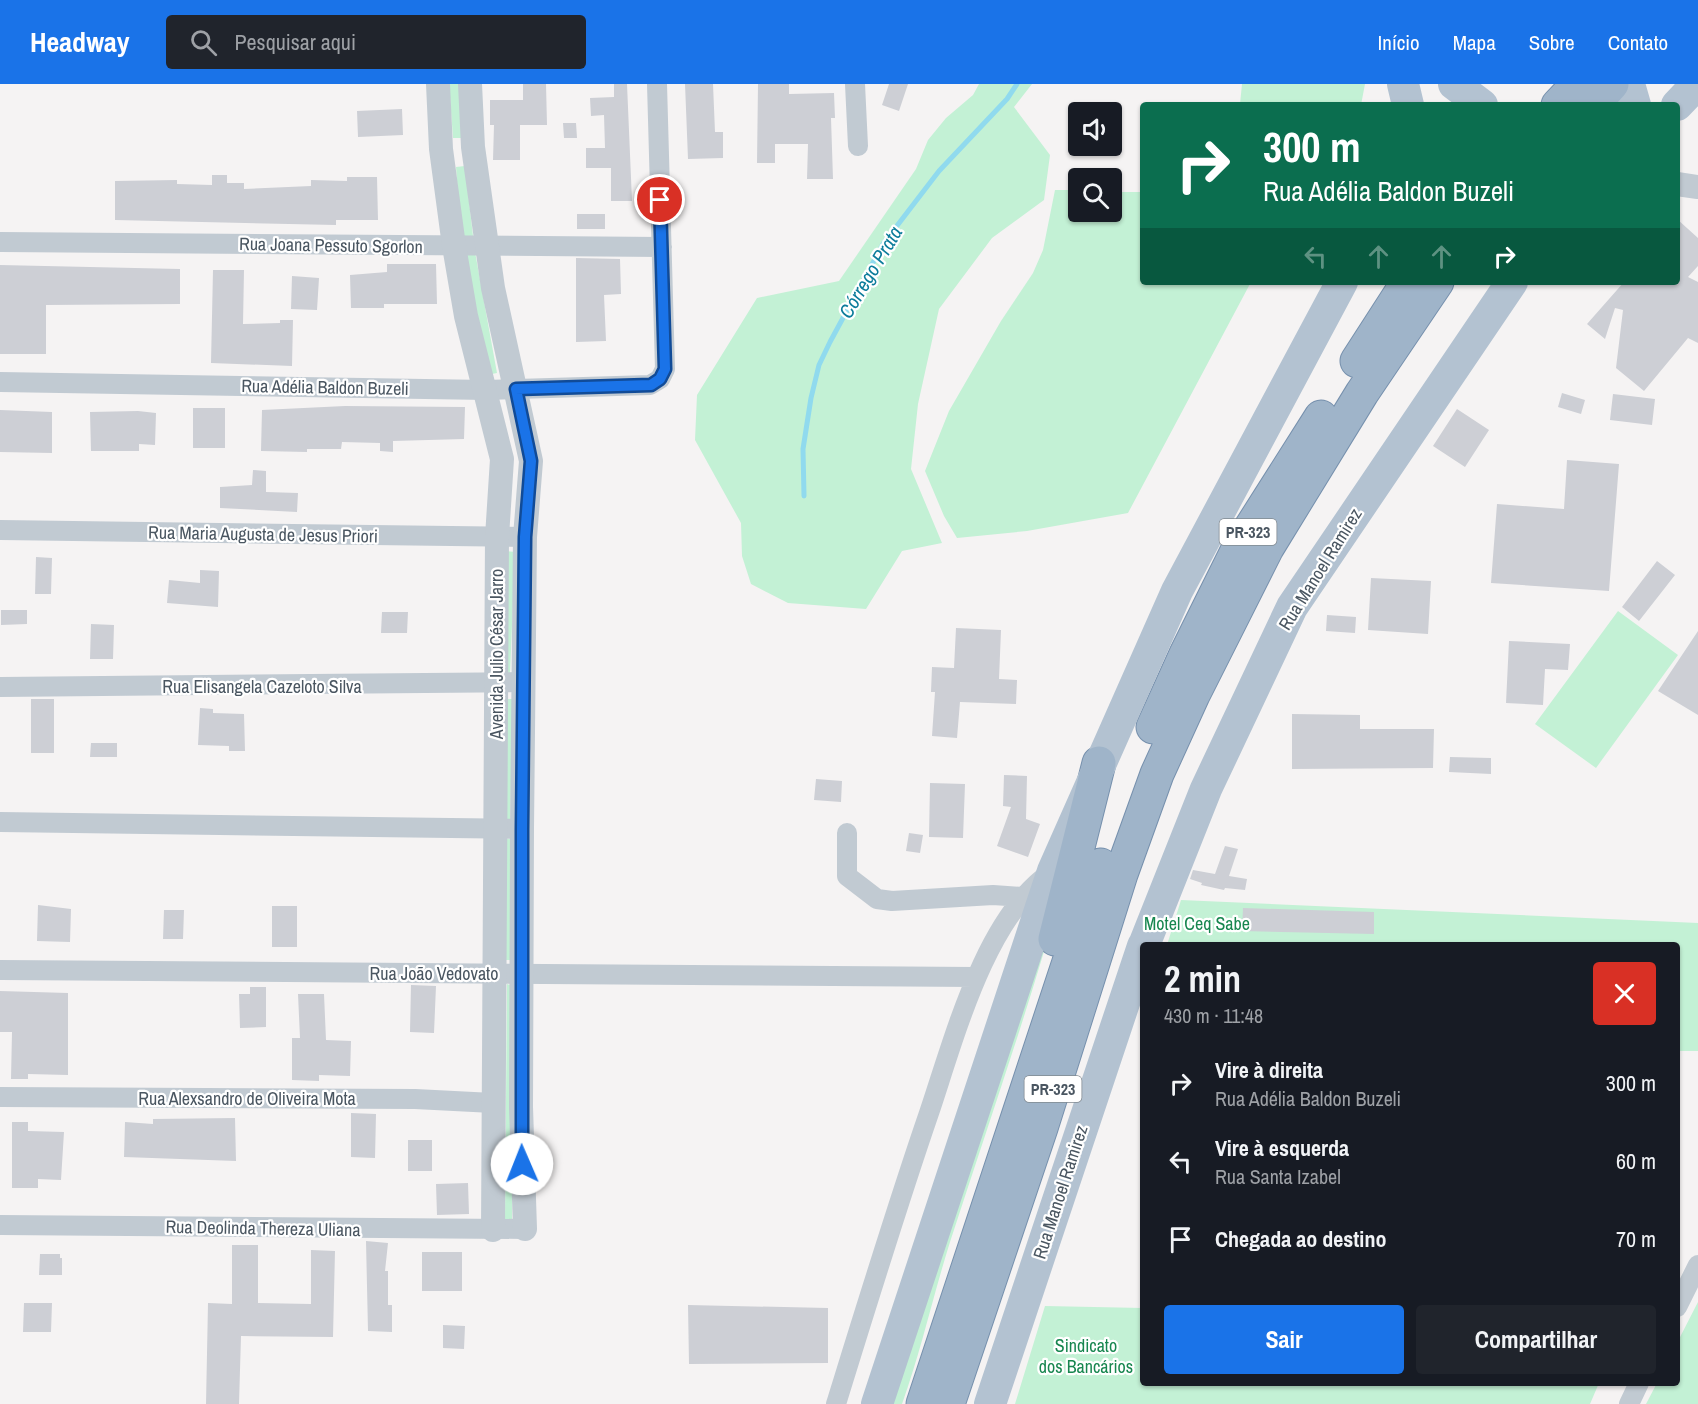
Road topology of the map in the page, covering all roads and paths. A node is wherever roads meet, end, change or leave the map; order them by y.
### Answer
1 (438, 84) edge
2 (470, 84) edge
3 (657, 84) edge
4 (855, 84) edge
5 (1403, 84) edge
6 (1454, 84) edge
7 (1489, 84) edge
8 (1578, 84) edge
9 (1612, 84) edge
10 (1629, 84) edge
11 (1697, 84) edge
12 (1407, 102) edge
13 (1478, 102) edge
14 (1483, 102) edge
15 (1561, 102) edge
16 (1596, 102) edge
17 (1634, 102) edge
18 (1680, 102) edge
19 (858, 146) dead end
20 (473, 147) junction
21 (441, 149) junction
22 (0, 242) edge
23 (454, 246) junction
24 (486, 246) junction
25 (662, 247) junction
26 (1340, 285) edge
27 (1406, 285) edge
28 (1435, 285) edge
29 (1510, 285) edge
30 (0, 382) edge
31 (516, 389) junction
32 (487, 390) junction
33 (0, 530) edge
34 (497, 537) junction
35 (525, 537) junction
36 (525, 682) junction
37 (495, 684) junction
38 (0, 687) edge
39 (1099, 763) junction
40 (0, 822) edge
41 (522, 829) junction
42 (496, 831) junction
43 (847, 833) dead end
44 (1053, 871) junction
45 (1022, 897) junction
46 (1145, 942) edge
47 (1140, 955) edge
48 (0, 970) edge
49 (494, 974) junction
50 (522, 974) junction
51 (975, 977) junction
52 (1043, 1034) junction
53 (0, 1097) edge
54 (493, 1102) junction
55 (0, 1225) edge
56 (525, 1229) joint
57 (493, 1230) junction
58 (1698, 1265) edge
59 (1680, 1301) edge
60 (1638, 1386) edge
61 (836, 1404) edge
62 (877, 1404) edge
63 (924, 1404) edge
64 (948, 1404) edge
65 (990, 1404) edge
66 (1629, 1404) edge

1 - 21 street, Avenida Julio César Jarro
2 - 20 street, Avenida Julio César Jarro
3 - 25 street
4 - 19 street
5 - 12 main road
6 - 13 main road
7 - 14 main road
8 - 15 highway
9 - 16 highway
10 - 17 main road
11 - 18 main road
20 - 21 street
20 - 24 street, Avenida Julio César Jarro
21 - 23 street, Avenida Julio César Jarro
22 - 23 street, Rua Joana Pessuto Sgorlon
23 - 24 street, Rua Joana Pessuto Sgorlon
23 - 32 street, Avenida Julio César Jarro
24 - 25 street, Rua Joana Pessuto Sgorlon
24 - 31 street, Avenida Julio César Jarro
25 - 31 street, Rua Adélia Baldon Buzeli
26 - 39 main road
27 - 52 highway, PR-323
28 - 64 highway, PR-323
29 - 46 main road, Rua Manoel Ramirez
30 - 32 street, Rua Adélia Baldon Buzeli
31 - 32 street, Rua Adélia Baldon Buzeli
31 - 35 street, Avenida Julio César Jarro
32 - 34 street, Avenida Julio César Jarro
33 - 34 street, Rua Maria Augusta de Jesus Priori
34 - 35 street, Rua Maria Augusta de Jesus Priori
34 - 37 street, Avenida Julio César Jarro
35 - 36 street, Avenida Julio César Jarro
36 - 37 street, Rua Elisangela Cazeloto Silva
36 - 41 street, Avenida Julio César Jarro
37 - 38 street, Rua Elisangela Cazeloto Silva
37 - 42 street, Avenida Julio César Jarro
39 - 44 main road
39 - 52 highway
40 - 42 street
41 - 42 street
41 - 50 street, Avenida Julio César Jarro
42 - 49 street, Avenida Julio César Jarro
43 - 45 street
44 - 45 street
44 - 62 main road
45 - 51 street
47 - 65 main road, Rua Manoel Ramirez
48 - 49 street, Rua João Vedovato
49 - 50 street, Rua João Vedovato
49 - 54 street, Avenida Julio César Jarro
50 - 51 street, Rua João Vedovato
50 - 56 street, Avenida Julio César Jarro
51 - 61 street
52 - 63 highway, PR-323
53 - 54 street, Rua Alexsandro de Oliveira Mota
54 - 57 street, Avenida Julio César Jarro
55 - 57 street, Rua Deolinda Thereza Uliana
56 - 57 street, Rua Deolinda Thereza Uliana
58 - 59 street
60 - 66 street

